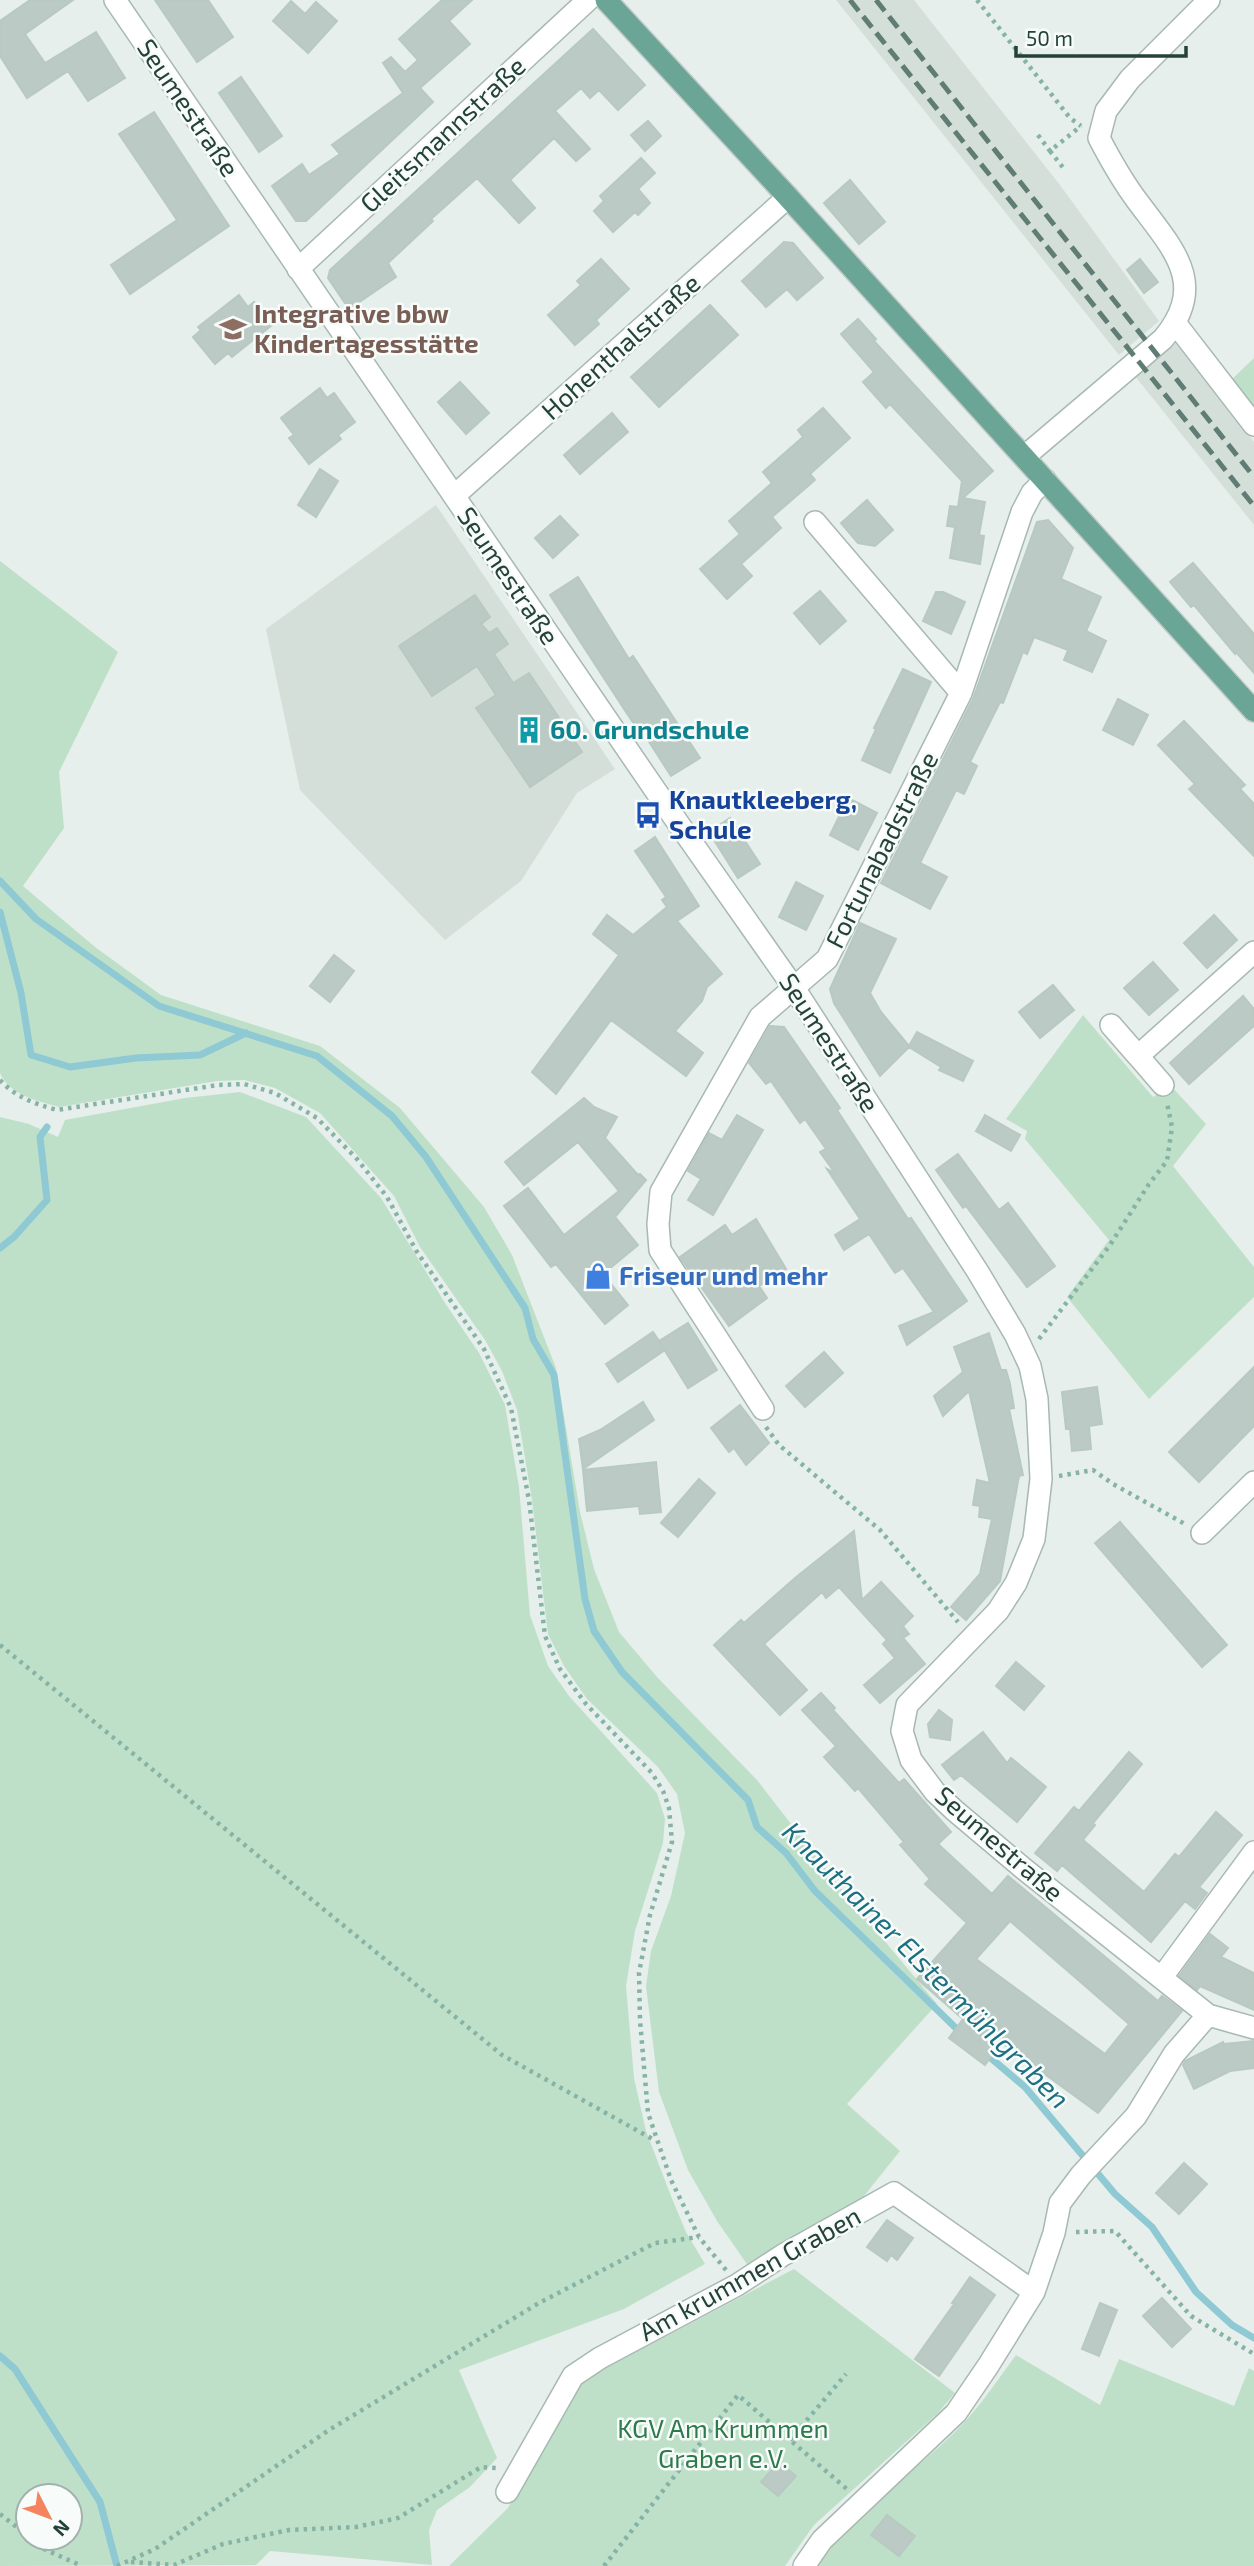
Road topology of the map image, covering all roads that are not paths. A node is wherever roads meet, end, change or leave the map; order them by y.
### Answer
1 (115, 0) edge
2 (588, 0) edge
3 (606, 0) edge
4 (1209, 0) edge
5 (788, 197) junction
6 (298, 269) junction
7 (1175, 324) junction
8 (1254, 425) edge
9 (1024, 457) junction
10 (1045, 480) junction
11 (454, 496) junction
12 (815, 522) dead end
13 (961, 693) junction
14 (1254, 711) edge
15 (1254, 952) edge
16 (794, 988) junction
17 (1111, 1025) dead end
18 (1138, 1056) junction
19 (1163, 1085) road end
20 (763, 1409) road end
21 (1254, 1482) edge
22 (1202, 1533) road end
23 (1254, 1852) edge
24 (1162, 1977) junction
25 (1208, 2015) junction
26 (1254, 2028) edge
27 (1034, 2292) junction
28 (507, 2492) dead end
29 (804, 2566) edge

1 - 6 street, Seumestraße
2 - 6 street, Gleitsmannstraße
3 - 5 main road
4 - 7 street
5 - 9 main road
5 - 11 street, Hohenthalstraße
6 - 11 street, Seumestraße
7 - 8 street
7 - 9 street
9 - 10 main road
10 - 13 street, Fortunabadstraße
10 - 14 main road
11 - 16 street, Seumestraße
12 - 13 street
13 - 16 street, Fortunabadstraße
15 - 18 street
16 - 20 street, Fortunabadstraße
16 - 24 street, Seumestraße
17 - 18 street
18 - 19 street
21 - 22 street
23 - 24 street
24 - 25 street, Seumestraße
25 - 26 street, Seumestraße
25 - 27 street
27 - 28 street, Am krummen Graben
27 - 29 street

